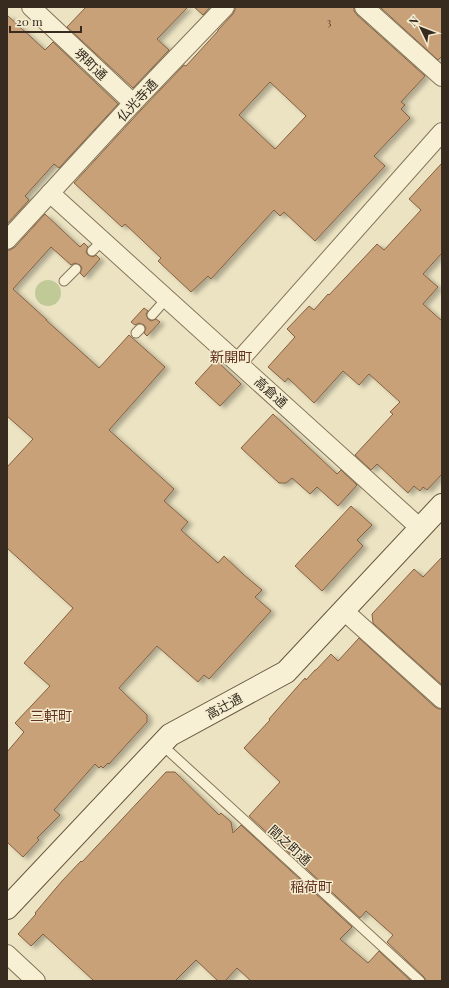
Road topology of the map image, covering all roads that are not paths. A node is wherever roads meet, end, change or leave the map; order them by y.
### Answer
1 (31, 7) edge
2 (225, 7) edge
3 (364, 7) edge
4 (442, 77) edge
5 (133, 104) junction
6 (442, 132) edge
7 (50, 193) junction
8 (7, 240) edge
9 (76, 269) dead end
10 (64, 281) dead end
11 (167, 298) junction
12 (152, 315) dead end
13 (238, 362) junction
14 (442, 505) edge
15 (420, 528) junction
16 (343, 610) junction
17 (442, 699) edge
18 (161, 744) junction
19 (7, 908) edge
20 (7, 954) edge
21 (36, 981) edge
22 (420, 981) edge

1 - 5 street, 堺町通
2 - 5 street, 仏光寺通
3 - 4 street
5 - 7 street, 仏光寺通
6 - 13 street
7 - 8 street, 仏光寺通
7 - 11 street, 高倉通
9 - 10 lane
11 - 12 lane
11 - 13 street, 高倉通
13 - 15 street, 高倉通
14 - 15 street, 高辻通
15 - 16 street, 高辻通
16 - 17 street
16 - 18 street, 高辻通
18 - 19 street, 高辻通
18 - 22 lane, 間之町通
20 - 21 street

